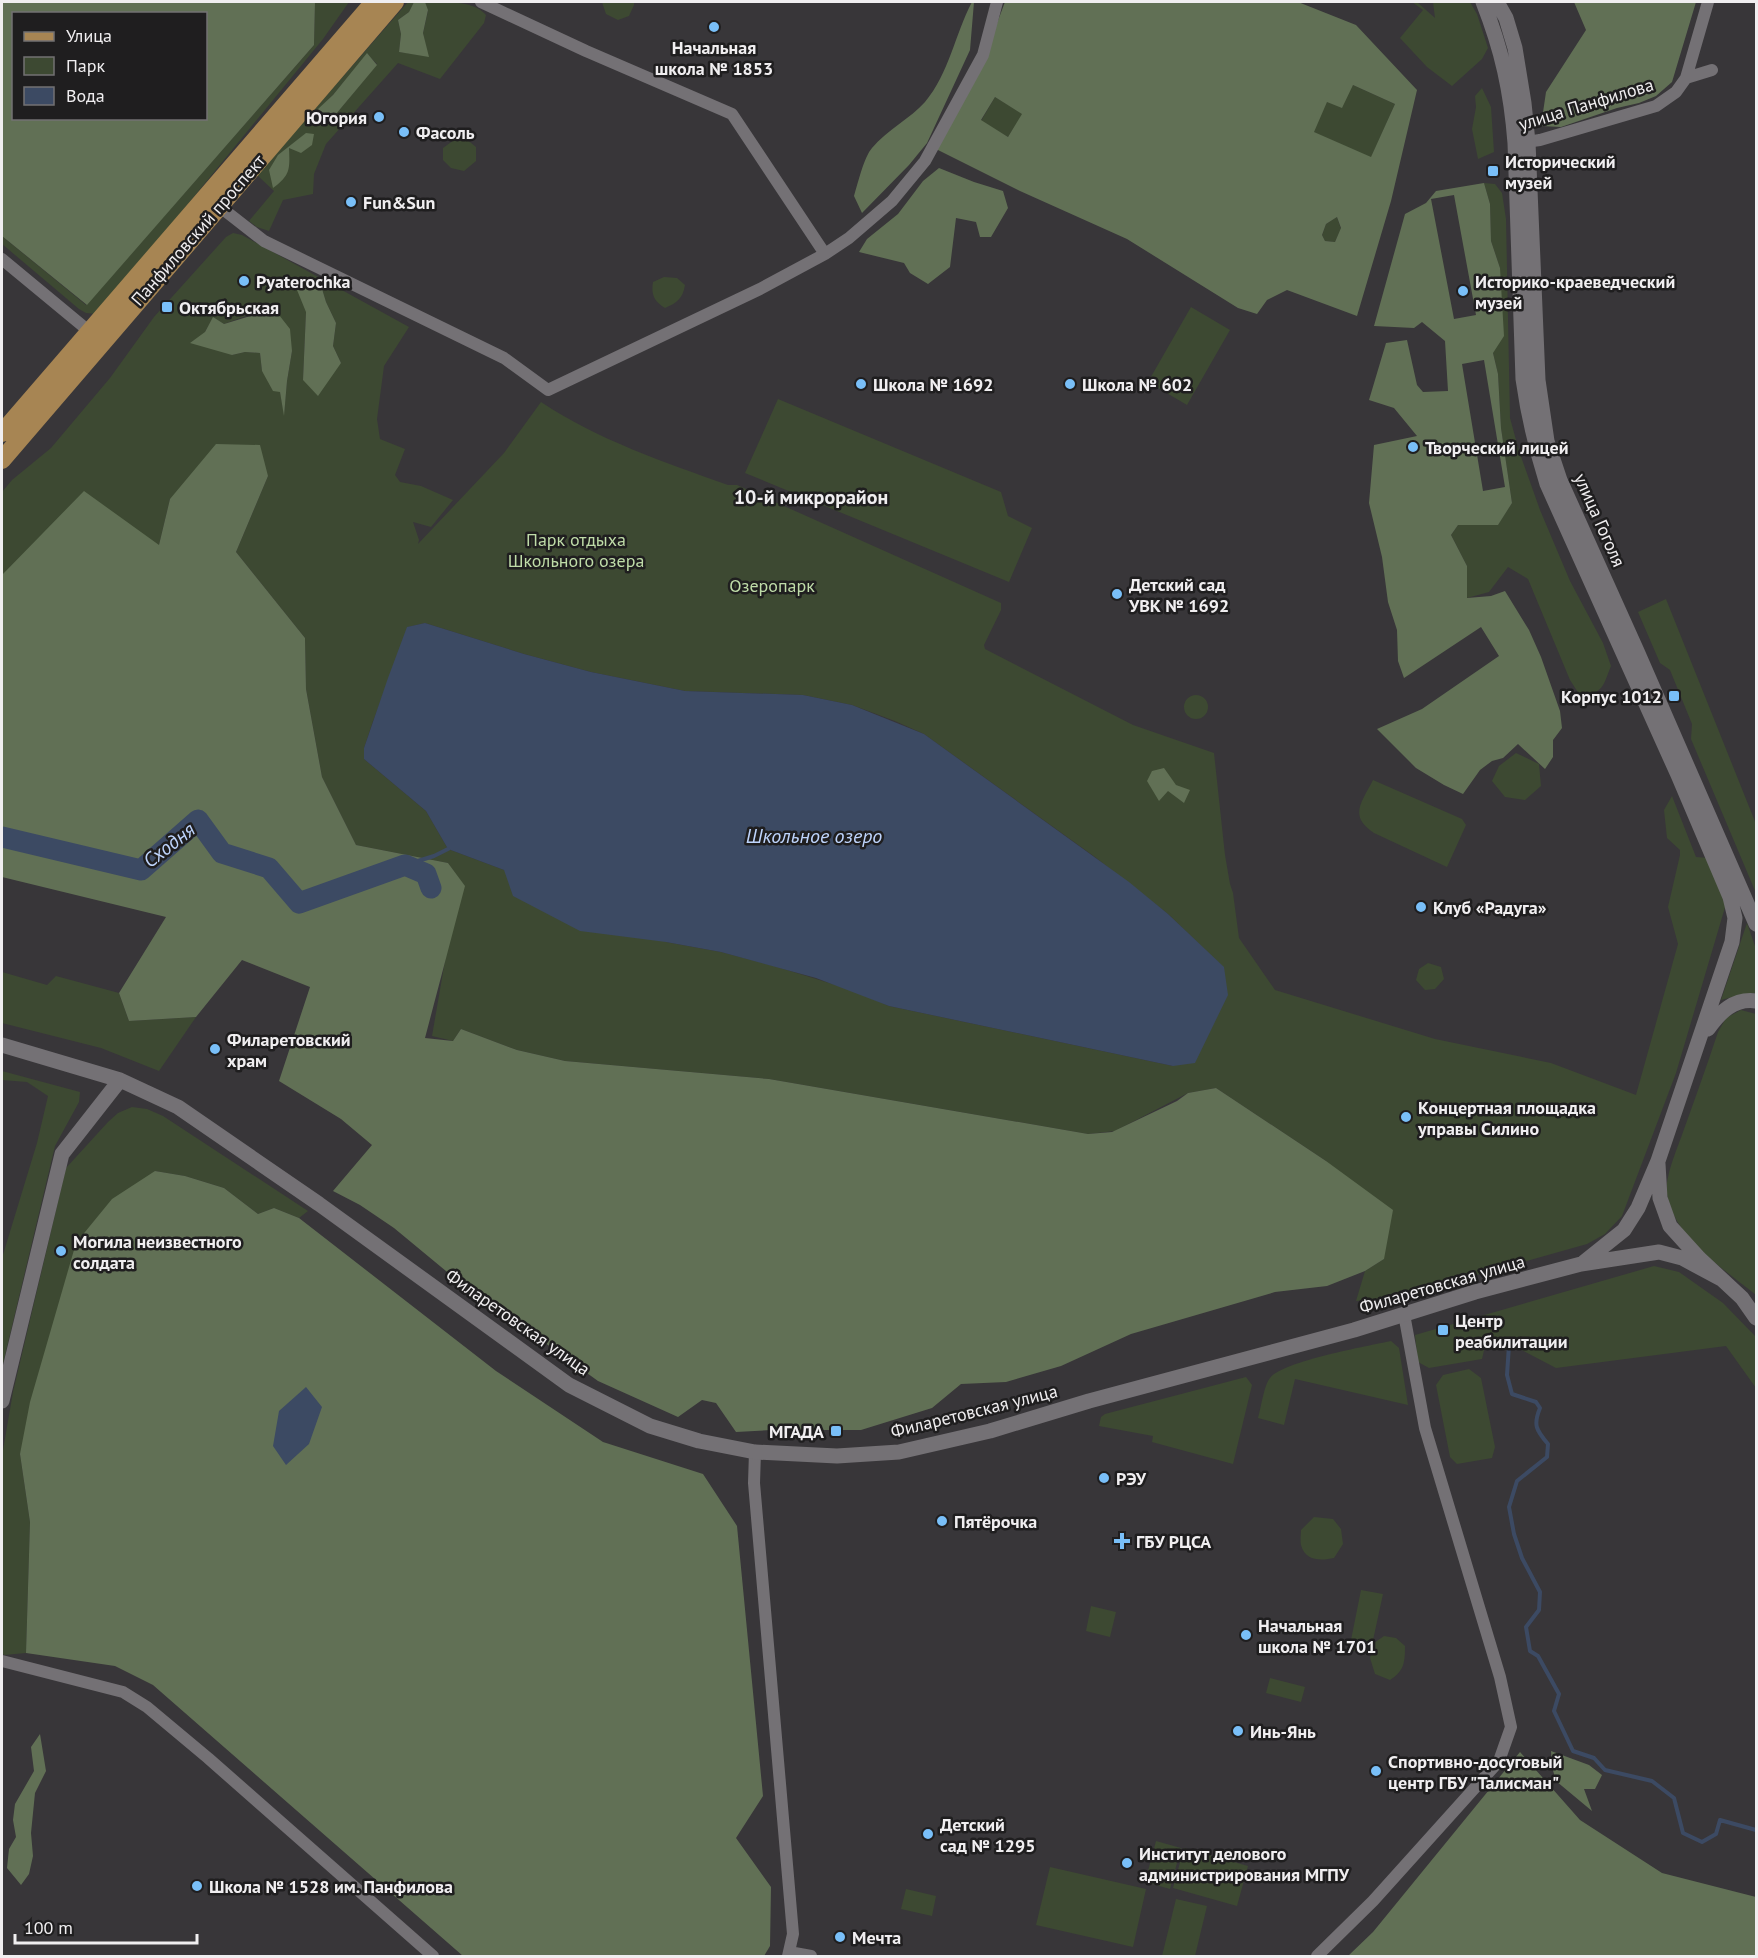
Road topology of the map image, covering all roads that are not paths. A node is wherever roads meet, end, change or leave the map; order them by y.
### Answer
1 (374, 2) edge
2 (395, 2) edge
3 (481, 2) edge
4 (997, 2) edge
5 (1483, 2) edge
6 (1497, 2) edge
7 (1708, 2) edge
8 (1712, 70) dead end
9 (1686, 78) junction
10 (1522, 143) junction
11 (219, 206) junction
12 (825, 254) junction
13 (2, 259) edge
14 (90, 332) junction
15 (2, 434) edge
16 (2, 460) edge
17 (1756, 924) edge
18 (1756, 1001) edge
19 (1700, 1039) junction
20 (2, 1045) edge
21 (120, 1080) junction
22 (1658, 1161) junction
23 (1581, 1264) junction
24 (1721, 1279) junction
25 (1742, 1298) junction
26 (1756, 1306) edge
27 (1404, 1314) junction
28 (1756, 1318) edge
29 (2, 1401) edge
30 (755, 1452) junction
31 (2, 1661) edge
32 (789, 1954) edge
33 (433, 1956) edge
34 (811, 1956) edge
35 (1317, 1956) edge

1 - 14 main road, Панфиловский проспект
2 - 11 main road, Панфиловский проспект
3 - 12 street
4 - 12 street
5 - 10 street, улица Гоголя
6 - 10 street, улица Гоголя
7 - 9 street, улица Панфилова
8 - 9 street
9 - 10 street, улица Панфилова
10 - 17 street, улица Гоголя
10 - 19 street, Филаретовская улица
11 - 12 street
11 - 16 main road, Панфиловский проспект
13 - 14 street
14 - 15 main road, Панфиловский проспект
18 - 19 street
19 - 22 street, Филаретовская улица
20 - 21 street, Филаретовская улица
21 - 29 street
21 - 30 street, Филаретовская улица
22 - 23 street, Филаретовская улица
22 - 24 street
23 - 24 street, Филаретовская улица
23 - 27 street, Филаретовская улица
24 - 25 street
25 - 26 street
25 - 28 street
27 - 30 street, Филаретовская улица
27 - 35 street
30 - 32 street
31 - 33 street
32 - 34 street

